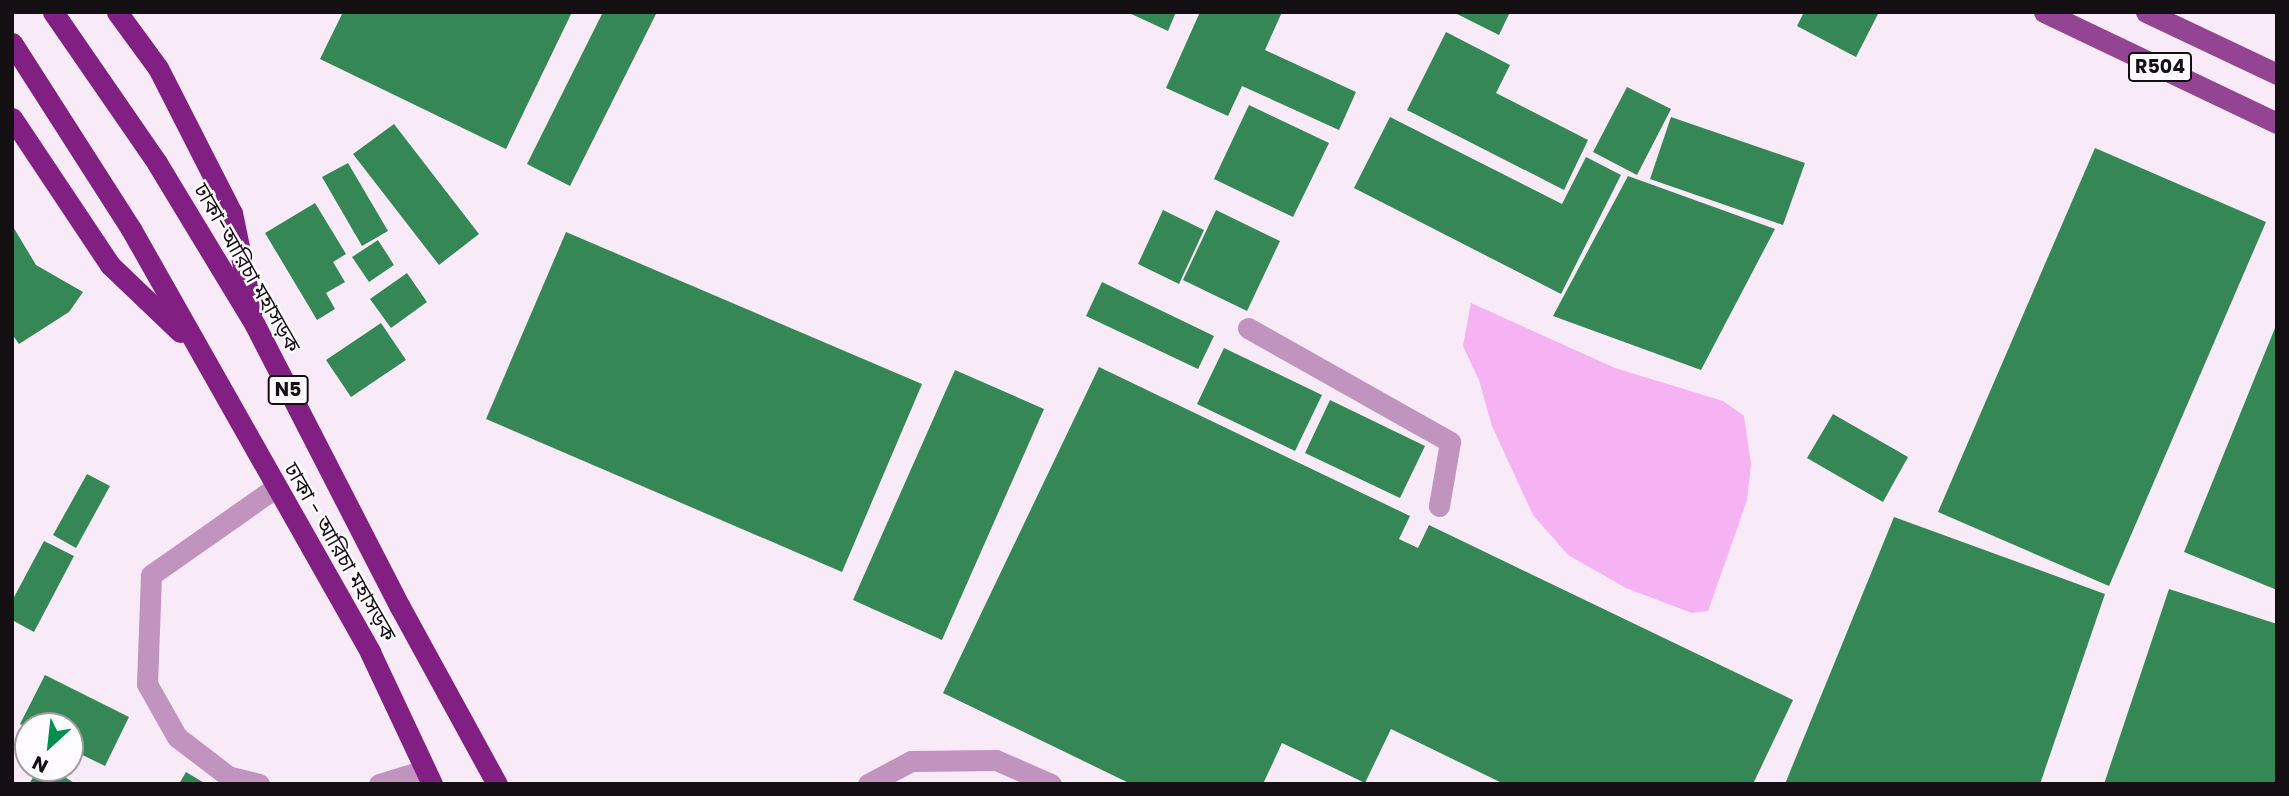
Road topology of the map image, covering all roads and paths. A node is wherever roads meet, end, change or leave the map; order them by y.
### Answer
1 (53, 12) edge
2 (117, 12) edge
3 (2044, 12) edge
4 (2146, 12) edge
5 (12, 43) edge
6 (2277, 74) edge
7 (12, 118) edge
8 (2277, 122) edge
9 (255, 325) junction
10 (1248, 328) dead end
11 (197, 348) junction
12 (275, 488) junction
13 (1439, 506) dead end
14 (429, 777) edge
15 (259, 784) edge
16 (379, 784) edge
17 (497, 784) edge
18 (868, 784) edge
19 (1051, 784) edge

1 - 9 highway, ঢাকা-আরিচা মহাসড়ক / N5
2 - 9 highway
3 - 8 main road, R504
4 - 6 main road, R504
5 - 11 highway
7 - 11 highway
9 - 17 highway, ঢাকা-আরিচা মহাসড়ক / N5
10 - 13 lane
11 - 12 highway, ঢাকা - আরিচা মহাসড়ক
12 - 14 highway, ঢাকা - আরিচা মহাসড়ক
12 - 15 lane
14 - 16 lane
18 - 19 lane

